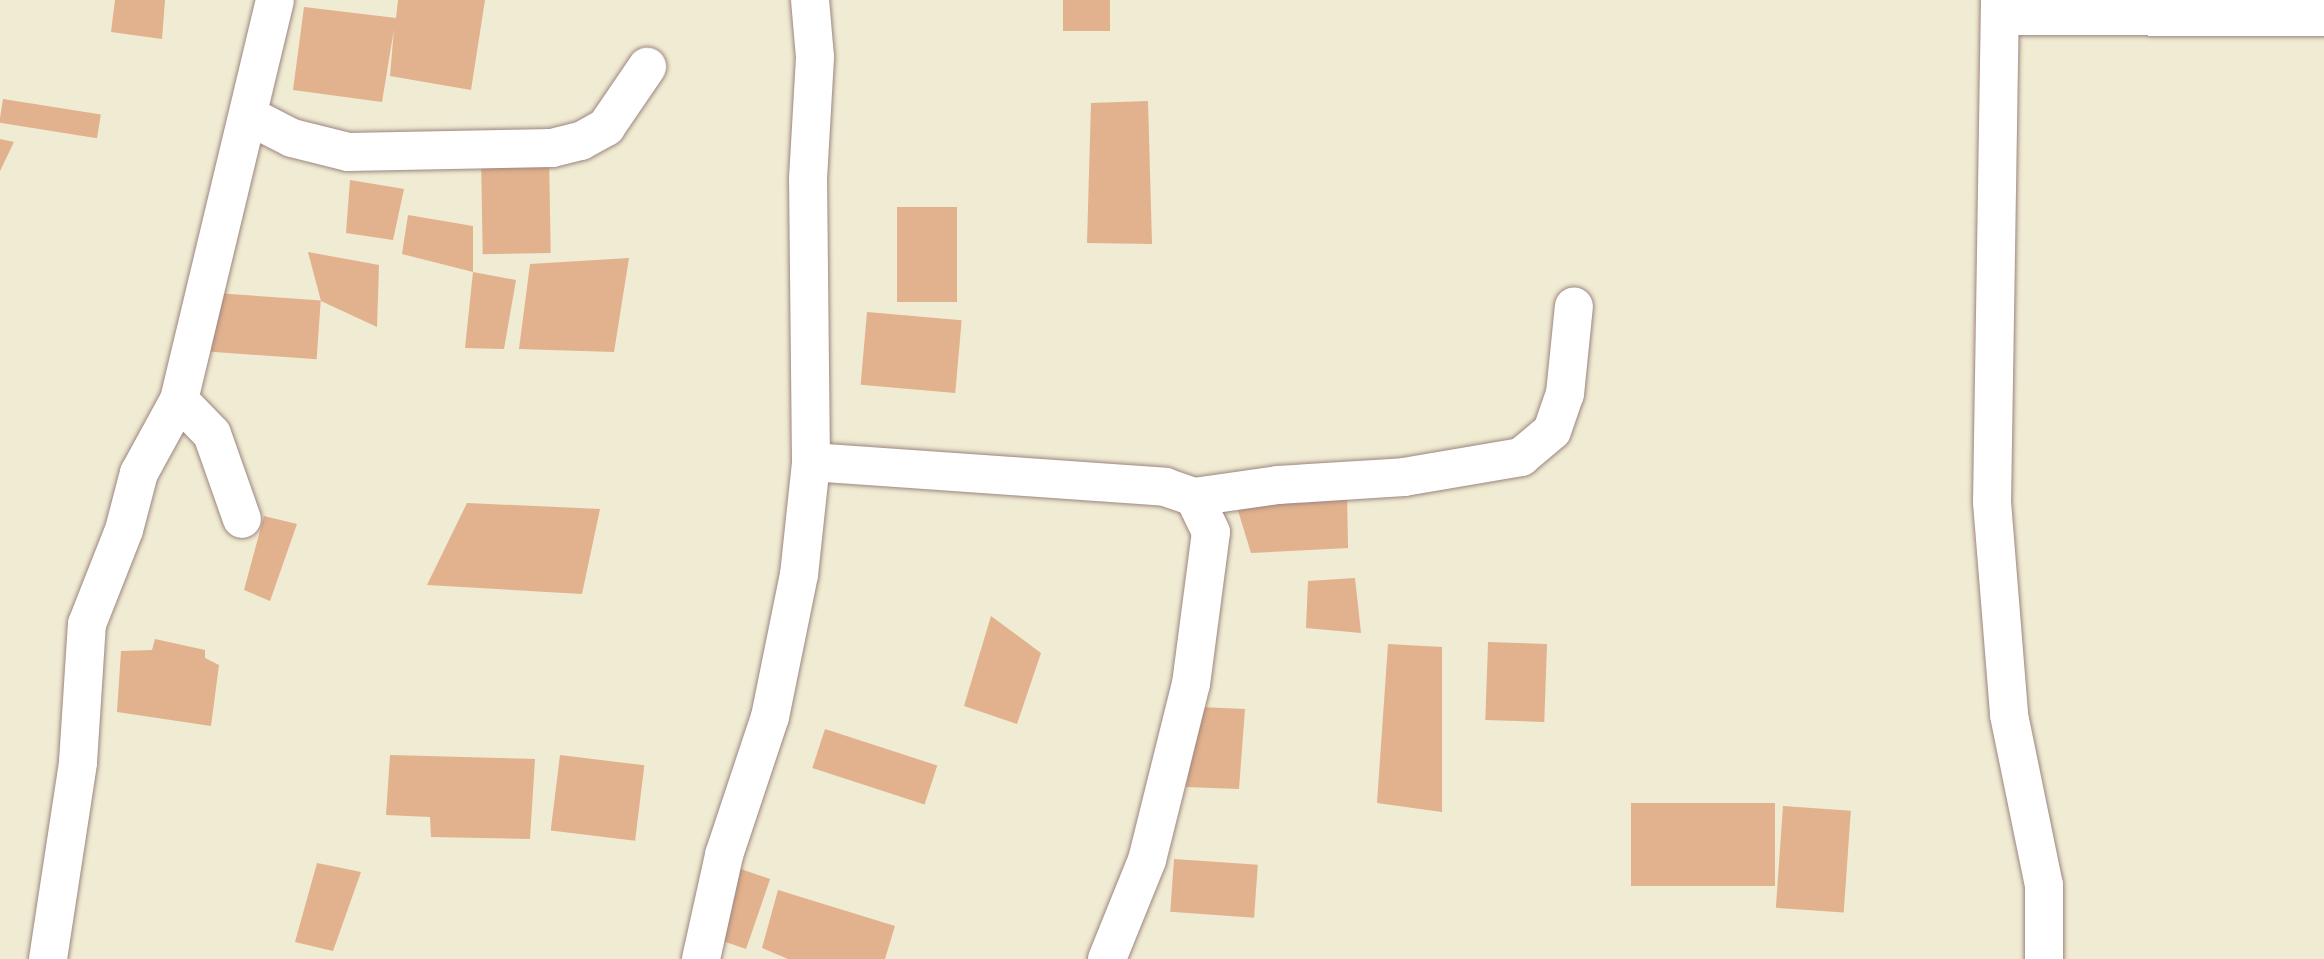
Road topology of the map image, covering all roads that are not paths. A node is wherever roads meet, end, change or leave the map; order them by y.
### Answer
1 (275, 0) edge
2 (810, 0) edge
3 (2001, 8) edge
4 (2324, 17) edge
5 (647, 67) dead end
6 (249, 116) junction
7 (1574, 306) dead end
8 (179, 400) junction
9 (811, 462) junction
10 (1194, 497) junction
11 (242, 519) dead end
12 (48, 959) edge
13 (701, 959) edge
14 (1107, 959) edge
15 (2044, 959) edge

1 - 6 street
2 - 9 street
3 - 4 street
3 - 15 street
5 - 6 street
6 - 8 street
7 - 10 street
8 - 11 street
8 - 12 street
9 - 10 street
9 - 13 street
10 - 14 street

